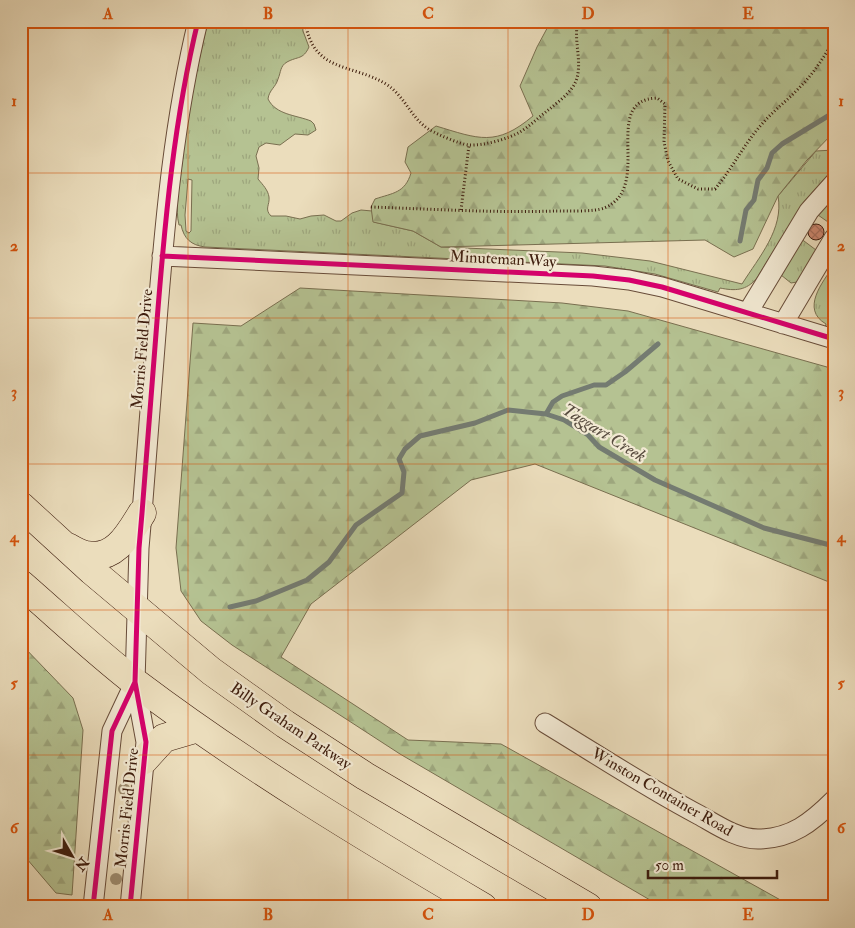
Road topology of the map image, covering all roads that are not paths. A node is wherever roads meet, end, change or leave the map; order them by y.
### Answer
1 (198, 21) edge
2 (834, 183) edge
3 (834, 238) edge
4 (162, 256) junction
5 (748, 312) junction
6 (783, 324) junction
7 (834, 339) edge
8 (21, 506) edge
9 (142, 513) junction
10 (64, 545) junction
11 (21, 584) edge
12 (137, 610) junction
13 (135, 682) junction
14 (545, 723) dead end
15 (198, 728) junction
16 (144, 760) junction
17 (834, 800) edge
18 (93, 907) edge
19 (130, 907) edge
20 (483, 907) edge
21 (588, 907) edge

1 - 4 street, Morris Field Drive
2 - 5 street
3 - 6 street
4 - 5 street, Minuteman Way
4 - 9 street, Morris Field Drive
5 - 6 street, Minuteman Way
6 - 7 street, Minuteman Way
8 - 10 highway, Billy Graham Parkway
9 - 10 highway
9 - 12 street, Morris Field Drive
10 - 12 highway, Billy Graham Parkway
11 - 13 highway
12 - 13 street, Morris Field Drive
12 - 21 highway, Billy Graham Parkway
13 - 15 highway
13 - 16 street, Morris Field Drive
13 - 18 street, Morris Field Drive
14 - 17 street, Winston Container Road
15 - 16 highway
15 - 20 highway
16 - 19 street, Morris Field Drive

